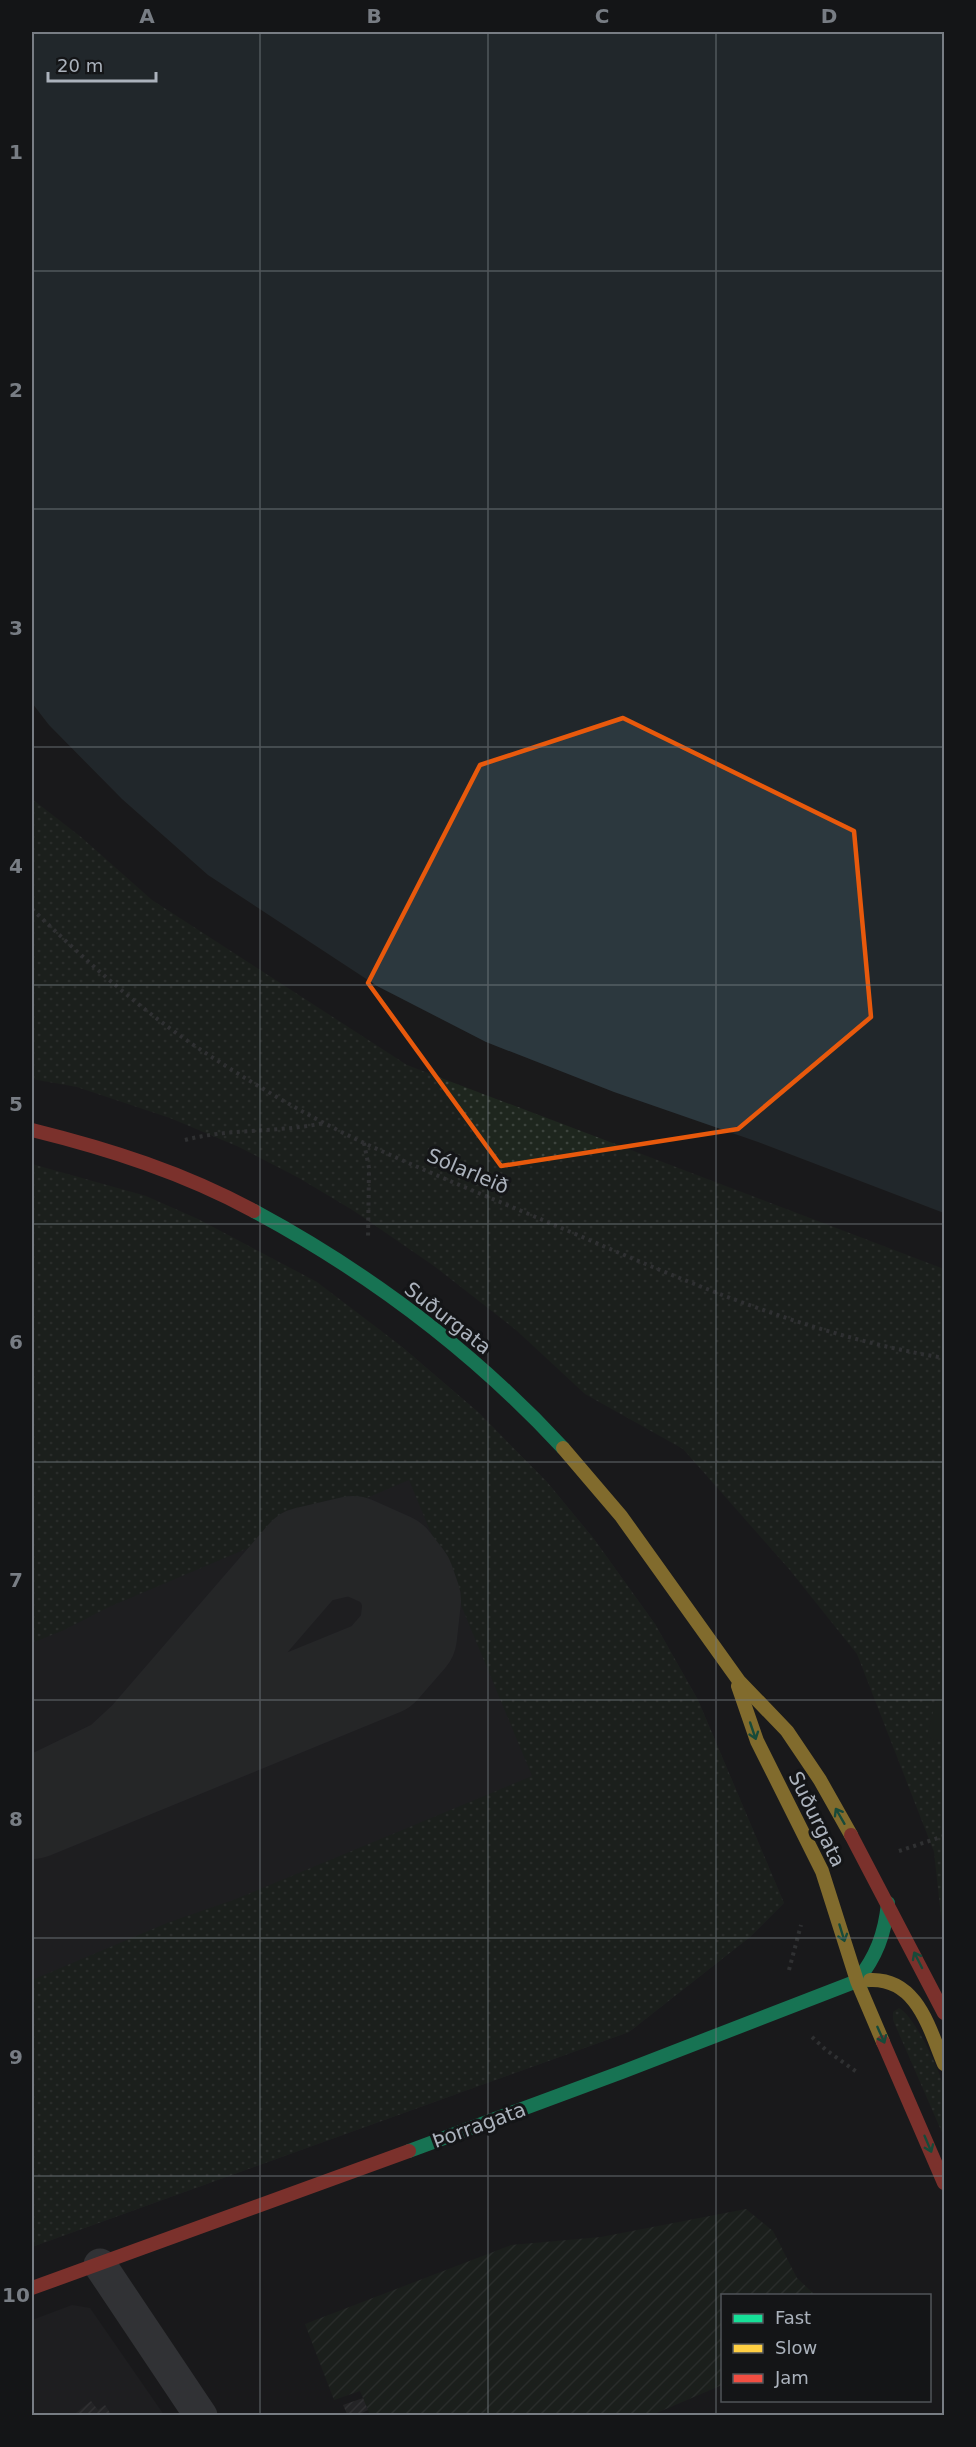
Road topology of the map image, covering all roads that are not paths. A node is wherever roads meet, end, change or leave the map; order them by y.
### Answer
1 (32, 1130) edge
2 (734, 1676) junction
3 (888, 1903) junction
4 (857, 1981) junction
5 (945, 2013) edge
6 (945, 2064) edge
7 (945, 2183) edge
8 (100, 2265) junction
9 (32, 2288) edge
10 (201, 2415) edge

1 - 2 street, Suðurgata
3 -> 2 street, Suðurgata
2 -> 4 street, Suðurgata
3 - 4 street
5 -> 3 street, Suðurgata
4 - 6 street
4 -> 7 street, Suðurgata
4 - 8 street, Þorragata
8 - 9 street, Þorragata
8 - 10 street

